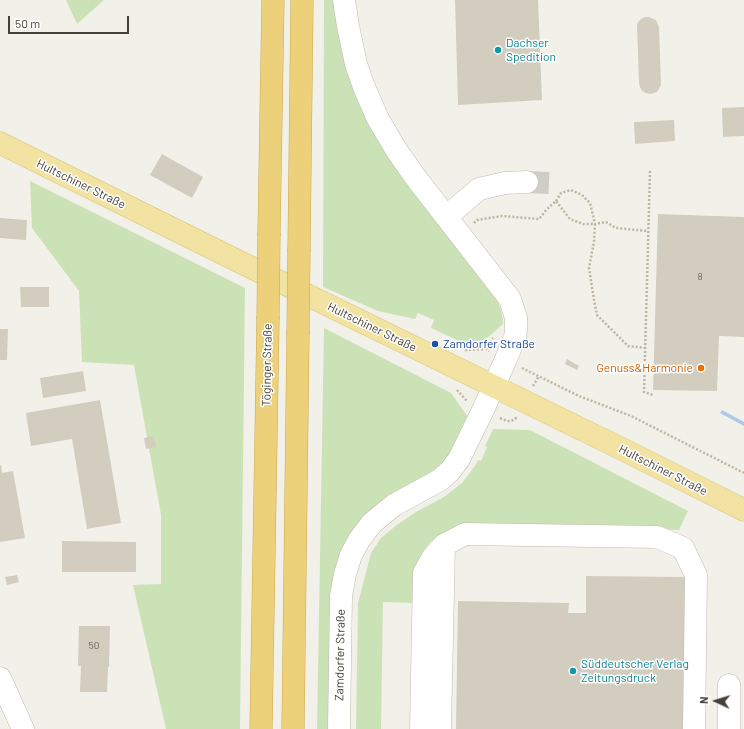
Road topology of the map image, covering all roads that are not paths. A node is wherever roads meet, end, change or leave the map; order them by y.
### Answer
1 (272, 0) edge
2 (302, 0) edge
3 (344, 0) edge
4 (0, 143) edge
5 (527, 182) tunnel mouth
6 (446, 217) junction
7 (493, 386) junction
8 (744, 510) edge
9 (444, 545) junction
10 (0, 678) edge
11 (729, 685) dead end
12 (23, 729) edge
13 (261, 729) edge
14 (293, 729) edge
15 (339, 729) edge
16 (421, 729) edge
17 (440, 729) edge
18 (694, 729) edge
19 (728, 729) edge

1 - 13 highway, Töginger Straße, bridge
2 - 14 highway, bridge
3 - 6 street, Zamdorfer Straße
4 - 7 main road, Hultschiner Straße
5 - 6 street
6 - 7 street, Zamdorfer Straße
7 - 8 main road, Hultschiner Straße
7 - 15 street, Zamdorfer Straße
9 - 16 street
9 - 17 street
9 - 18 street
10 - 12 street
11 - 19 street

